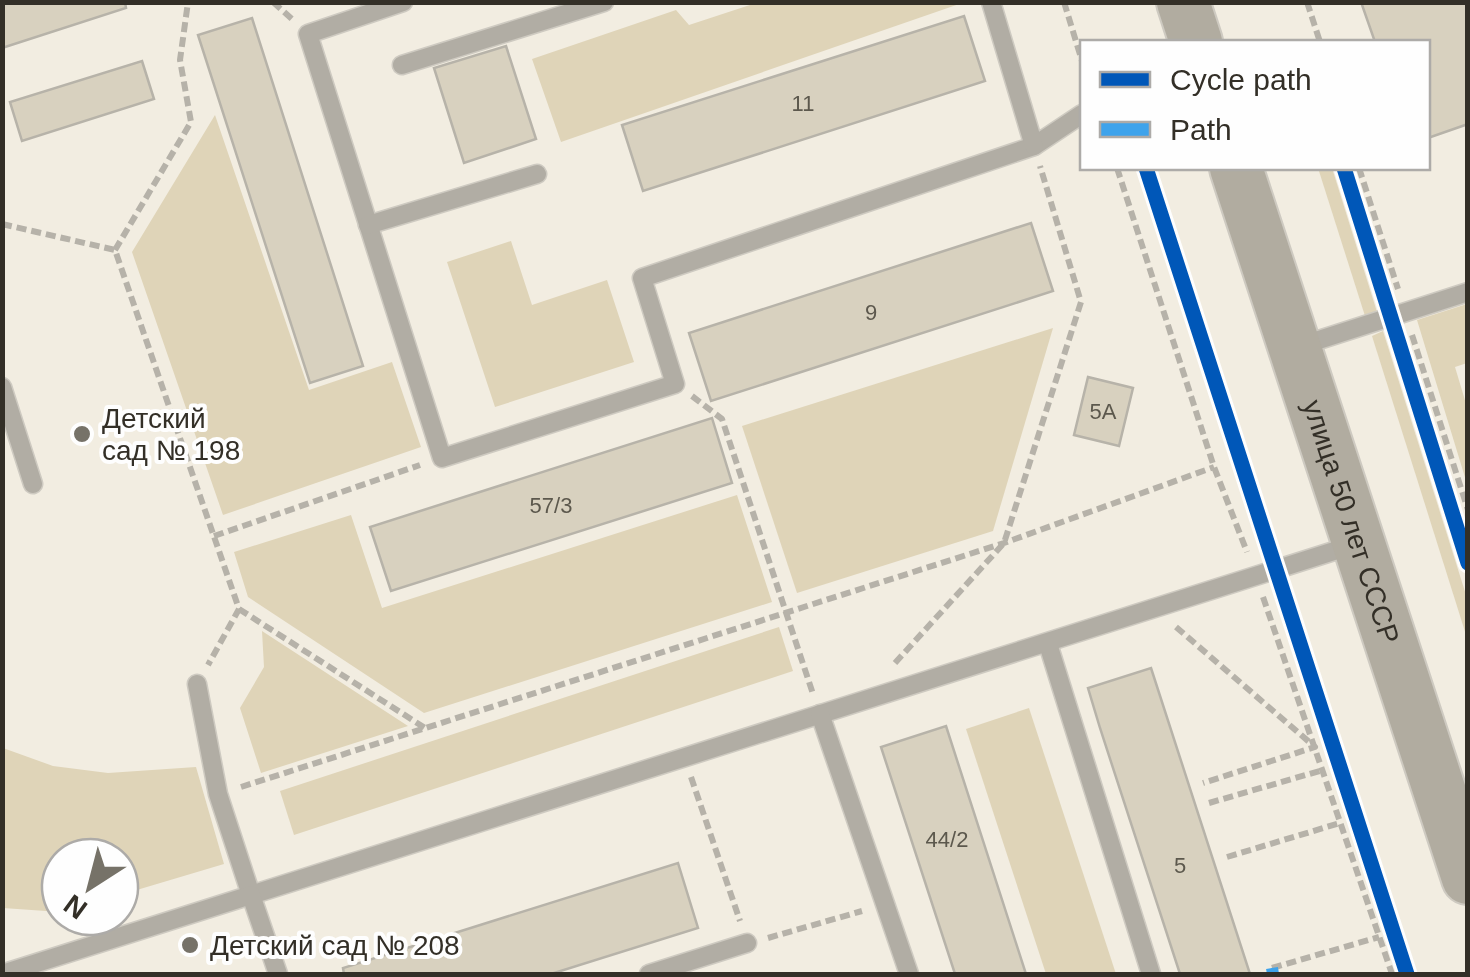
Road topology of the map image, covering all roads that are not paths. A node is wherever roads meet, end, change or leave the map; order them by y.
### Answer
1 (404, 2) edge
2 (604, 2) edge
3 (991, 2) edge
4 (1183, 2) edge
5 (1195, 40) edge
6 (402, 64) dead end
7 (1080, 115) edge
8 (1034, 146) junction
9 (1237, 170) edge
10 (537, 174) dead end
11 (368, 225) junction
12 (1468, 292) edge
13 (1295, 348) junction
14 (2, 388) edge
15 (34, 484) dead end
16 (1358, 543) junction
17 (1048, 644) junction
18 (197, 684) road end
19 (820, 714) junction
20 (1465, 863) edge
21 (251, 895) junction
22 (747, 943) road end
23 (2, 964) edge
24 (36, 964) junction
25 (2, 974) edge
26 (278, 974) edge
27 (649, 974) edge
28 (908, 974) edge
29 (1151, 974) edge

1 - 11 lane
2 - 6 lane
3 - 8 lane
4 - 5 main road
7 - 8 lane
8 - 11 lane
9 - 13 main road, улица 50 лет СССР
10 - 11 lane
12 - 13 lane
13 - 16 main road, улица 50 лет СССР
14 - 15 lane
16 - 17 lane
16 - 20 main road, улица 50 лет СССР
17 - 19 lane
17 - 29 lane
18 - 21 lane
19 - 21 lane
19 - 28 lane
21 - 24 lane
21 - 26 lane
22 - 27 lane
23 - 24 lane
24 - 25 lane

